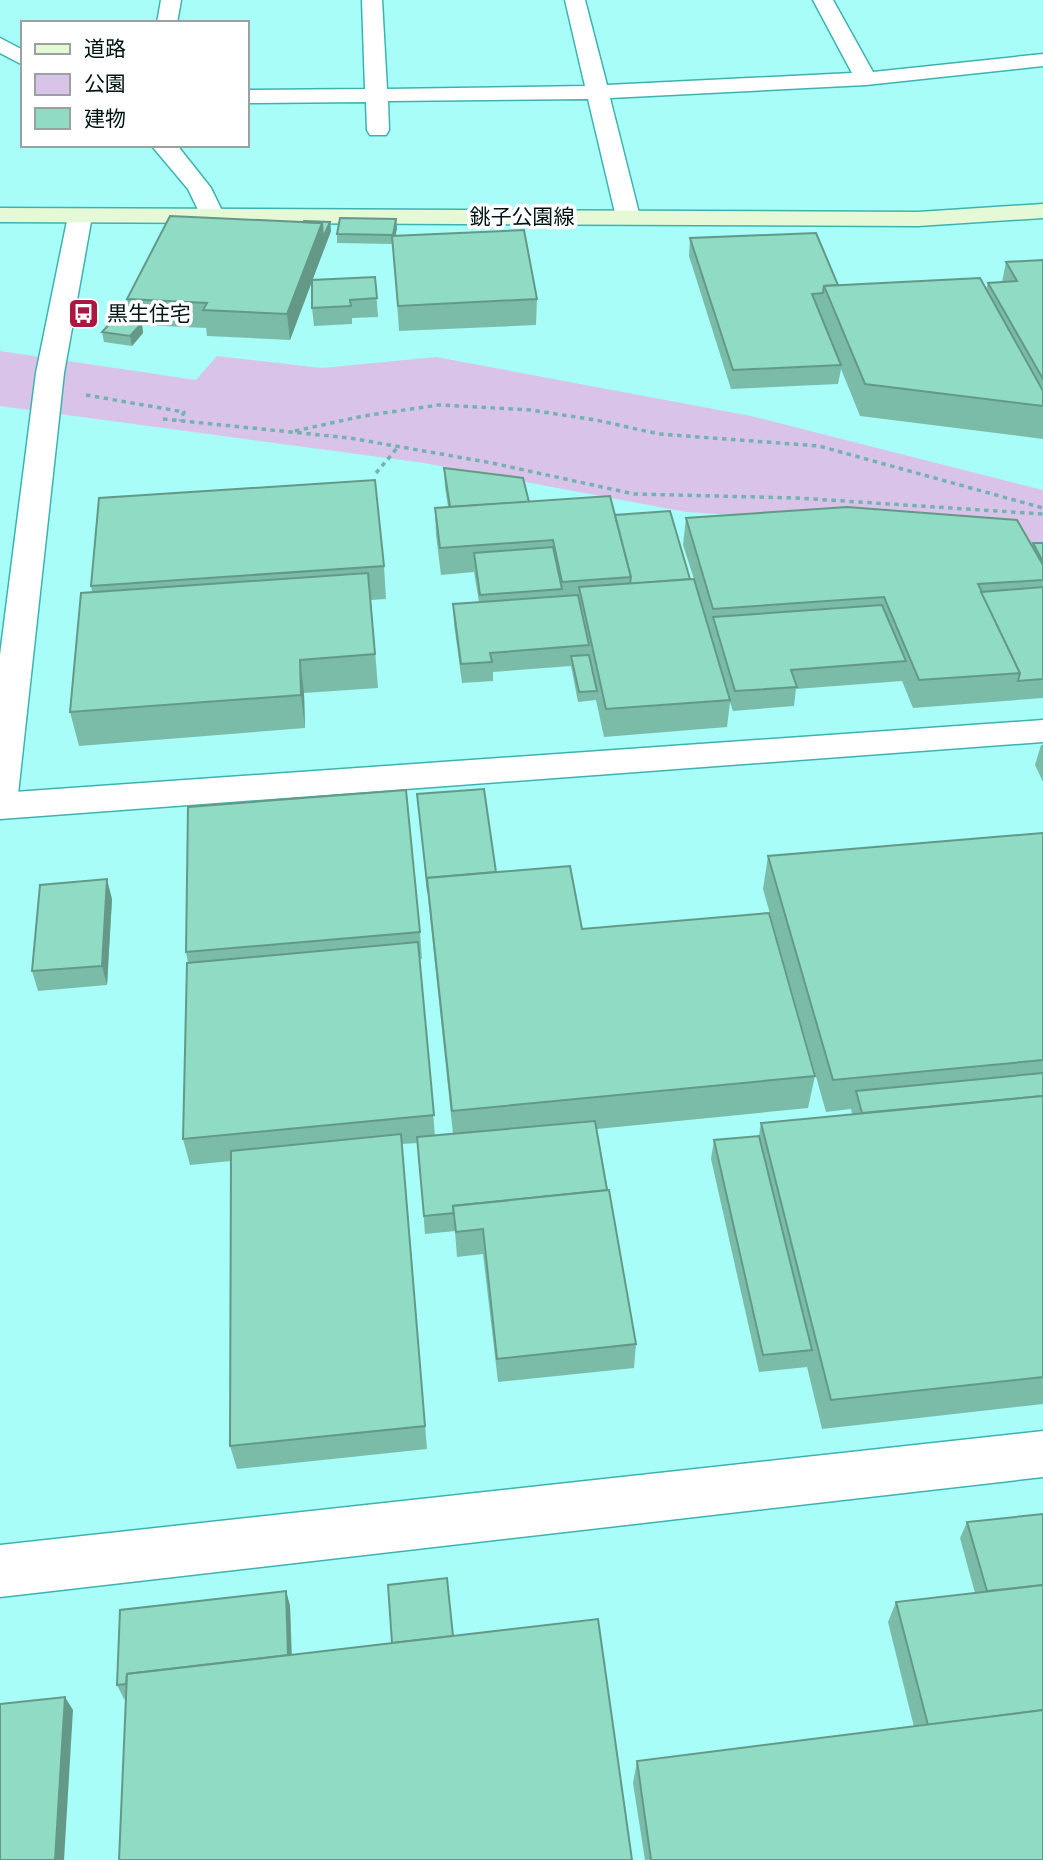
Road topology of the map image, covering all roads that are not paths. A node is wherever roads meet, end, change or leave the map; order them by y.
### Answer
1 (171, 0) edge
2 (372, 0) edge
3 (575, 0) edge
4 (823, 0) edge
5 (167, 21) edge
6 (0, 44) edge
7 (21, 59) edge
8 (1043, 60) edge
9 (866, 79) junction
10 (598, 92) junction
11 (377, 94) junction
12 (248, 97) edge
13 (378, 130) dead end
14 (166, 147) edge
15 (1043, 211) edge
16 (0, 215) edge
17 (212, 215) junction
18 (80, 216) junction
19 (628, 217) junction
20 (1043, 731) edge
21 (0, 794) edge
22 (0, 806) edge
23 (1043, 1454) edge
24 (0, 1571) edge

1 - 5 street
2 - 11 street
3 - 10 street
4 - 9 street
6 - 7 street
8 - 9 street
9 - 10 street
10 - 11 street
10 - 19 street
11 - 12 street
11 - 13 street
14 - 17 street
15 - 19 main road, 銚子公園線
16 - 18 main road, 銚子公園線
17 - 18 main road, 銚子公園線
17 - 19 main road, 銚子公園線
18 - 21 street
20 - 22 street
23 - 24 street

